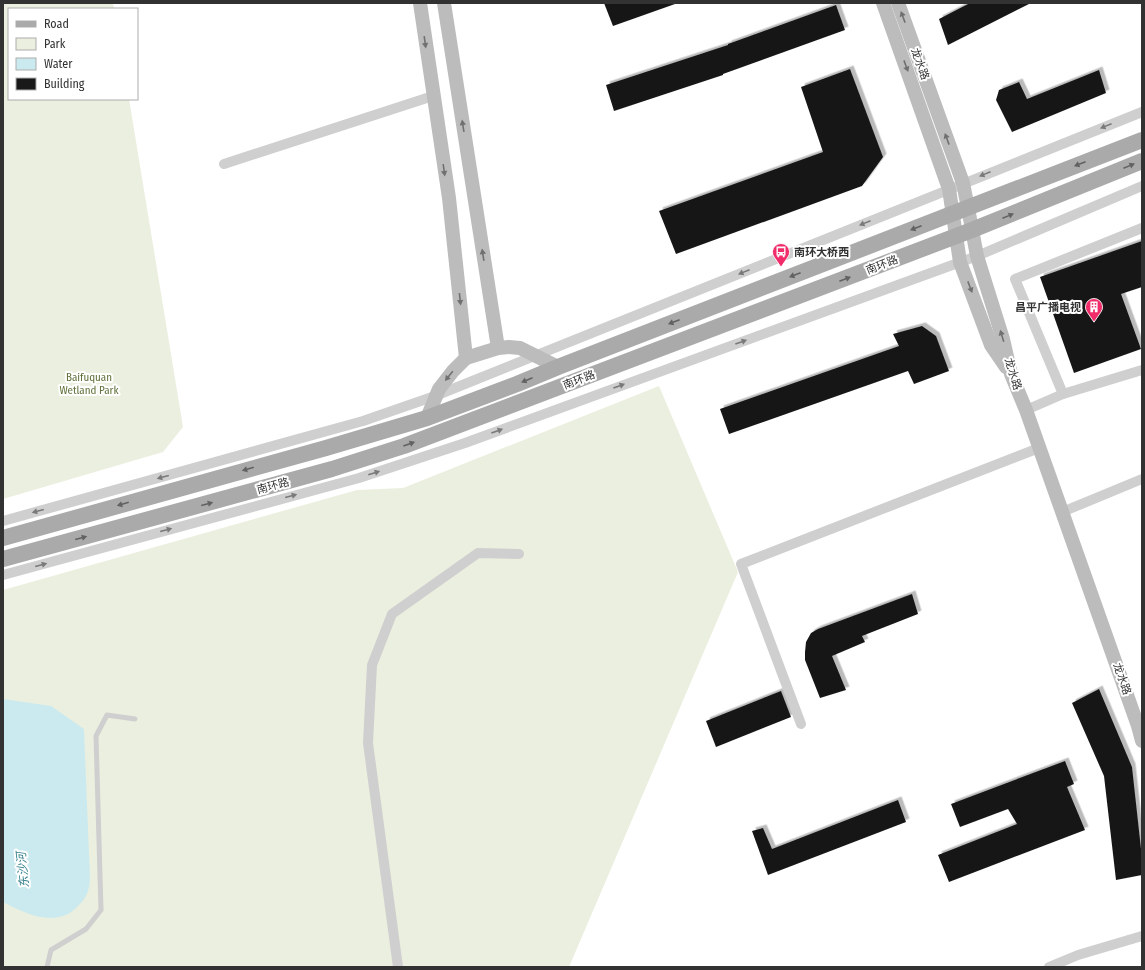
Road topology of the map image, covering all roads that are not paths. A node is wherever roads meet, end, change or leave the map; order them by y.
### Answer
1 (420, 3) edge
2 (444, 3) edge
3 (883, 3) edge
4 (898, 3) edge
5 (434, 96) junction
6 (1142, 112) edge
7 (1142, 140) edge
8 (1142, 161) edge
9 (224, 164) dead end
10 (963, 183) junction
11 (1142, 186) edge
12 (950, 189) junction
13 (968, 208) junction
14 (953, 214) junction
15 (1142, 228) edge
16 (972, 230) junction
17 (956, 236) junction
18 (977, 256) junction
19 (960, 262) junction
20 (498, 348) junction
21 (536, 357) junction
22 (466, 358) junction
23 (558, 367) junction
24 (1142, 370) edge
25 (1011, 374) junction
26 (1063, 394) junction
27 (435, 396) junction
28 (1026, 410) junction
29 (427, 418) junction
30 (324, 440) junction
31 (1039, 448) junction
32 (334, 476) junction
33 (1142, 479) edge
34 (1062, 512) junction
35 (3, 521) edge
36 (3, 538) edge
37 (519, 554) dead end
38 (3, 559) edge
39 (3, 575) edge
40 (135, 719) dead end
41 (801, 724) dead end
42 (1142, 741) edge
43 (1142, 936) edge
44 (47, 967) edge
45 (398, 967) edge
46 (1049, 967) edge

1 -> 5 street
20 -> 2 street
3 -> 12 street, 龙水路
10 -> 4 street, 龙水路
5 - 9 street
5 -> 22 street
6 -> 10 street
7 -> 13 main road, 南环路
16 -> 8 main road, 南环路
10 - 12 street
10 - 13 street, 龙水路
11 - 18 street
12 - 14 street, 龙水路
12 -> 21 street
13 - 14 main road, 南环路
13 - 16 street, 龙水路
14 - 17 street, 龙水路
14 -> 23 main road, 南环路
15 - 26 street
16 - 17 main road, 南环路
16 - 18 street, 龙水路
17 - 19 street, 龙水路
32 -> 17 main road, 南环路
18 - 19 street
25 -> 18 street, 龙水路
19 -> 25 street, 龙水路
32 -> 19 street
20 - 21 street
20 - 22 street
21 - 23 street
21 - 27 street
22 -> 27 street
23 -> 29 main road, 南环路
24 - 26 street
25 - 28 street, 龙水路
26 - 28 street
27 - 29 street
27 - 30 street
28 - 31 street, 龙水路
29 - 30 main road, 南环路
30 -> 35 street
30 -> 36 main road, 南环路
31 - 34 street, 龙水路
31 - 41 street
38 -> 32 main road, 南环路
39 -> 32 street
33 - 34 street
34 - 42 street, 龙水路
37 - 45 street
40 - 44 lane
43 - 46 street

